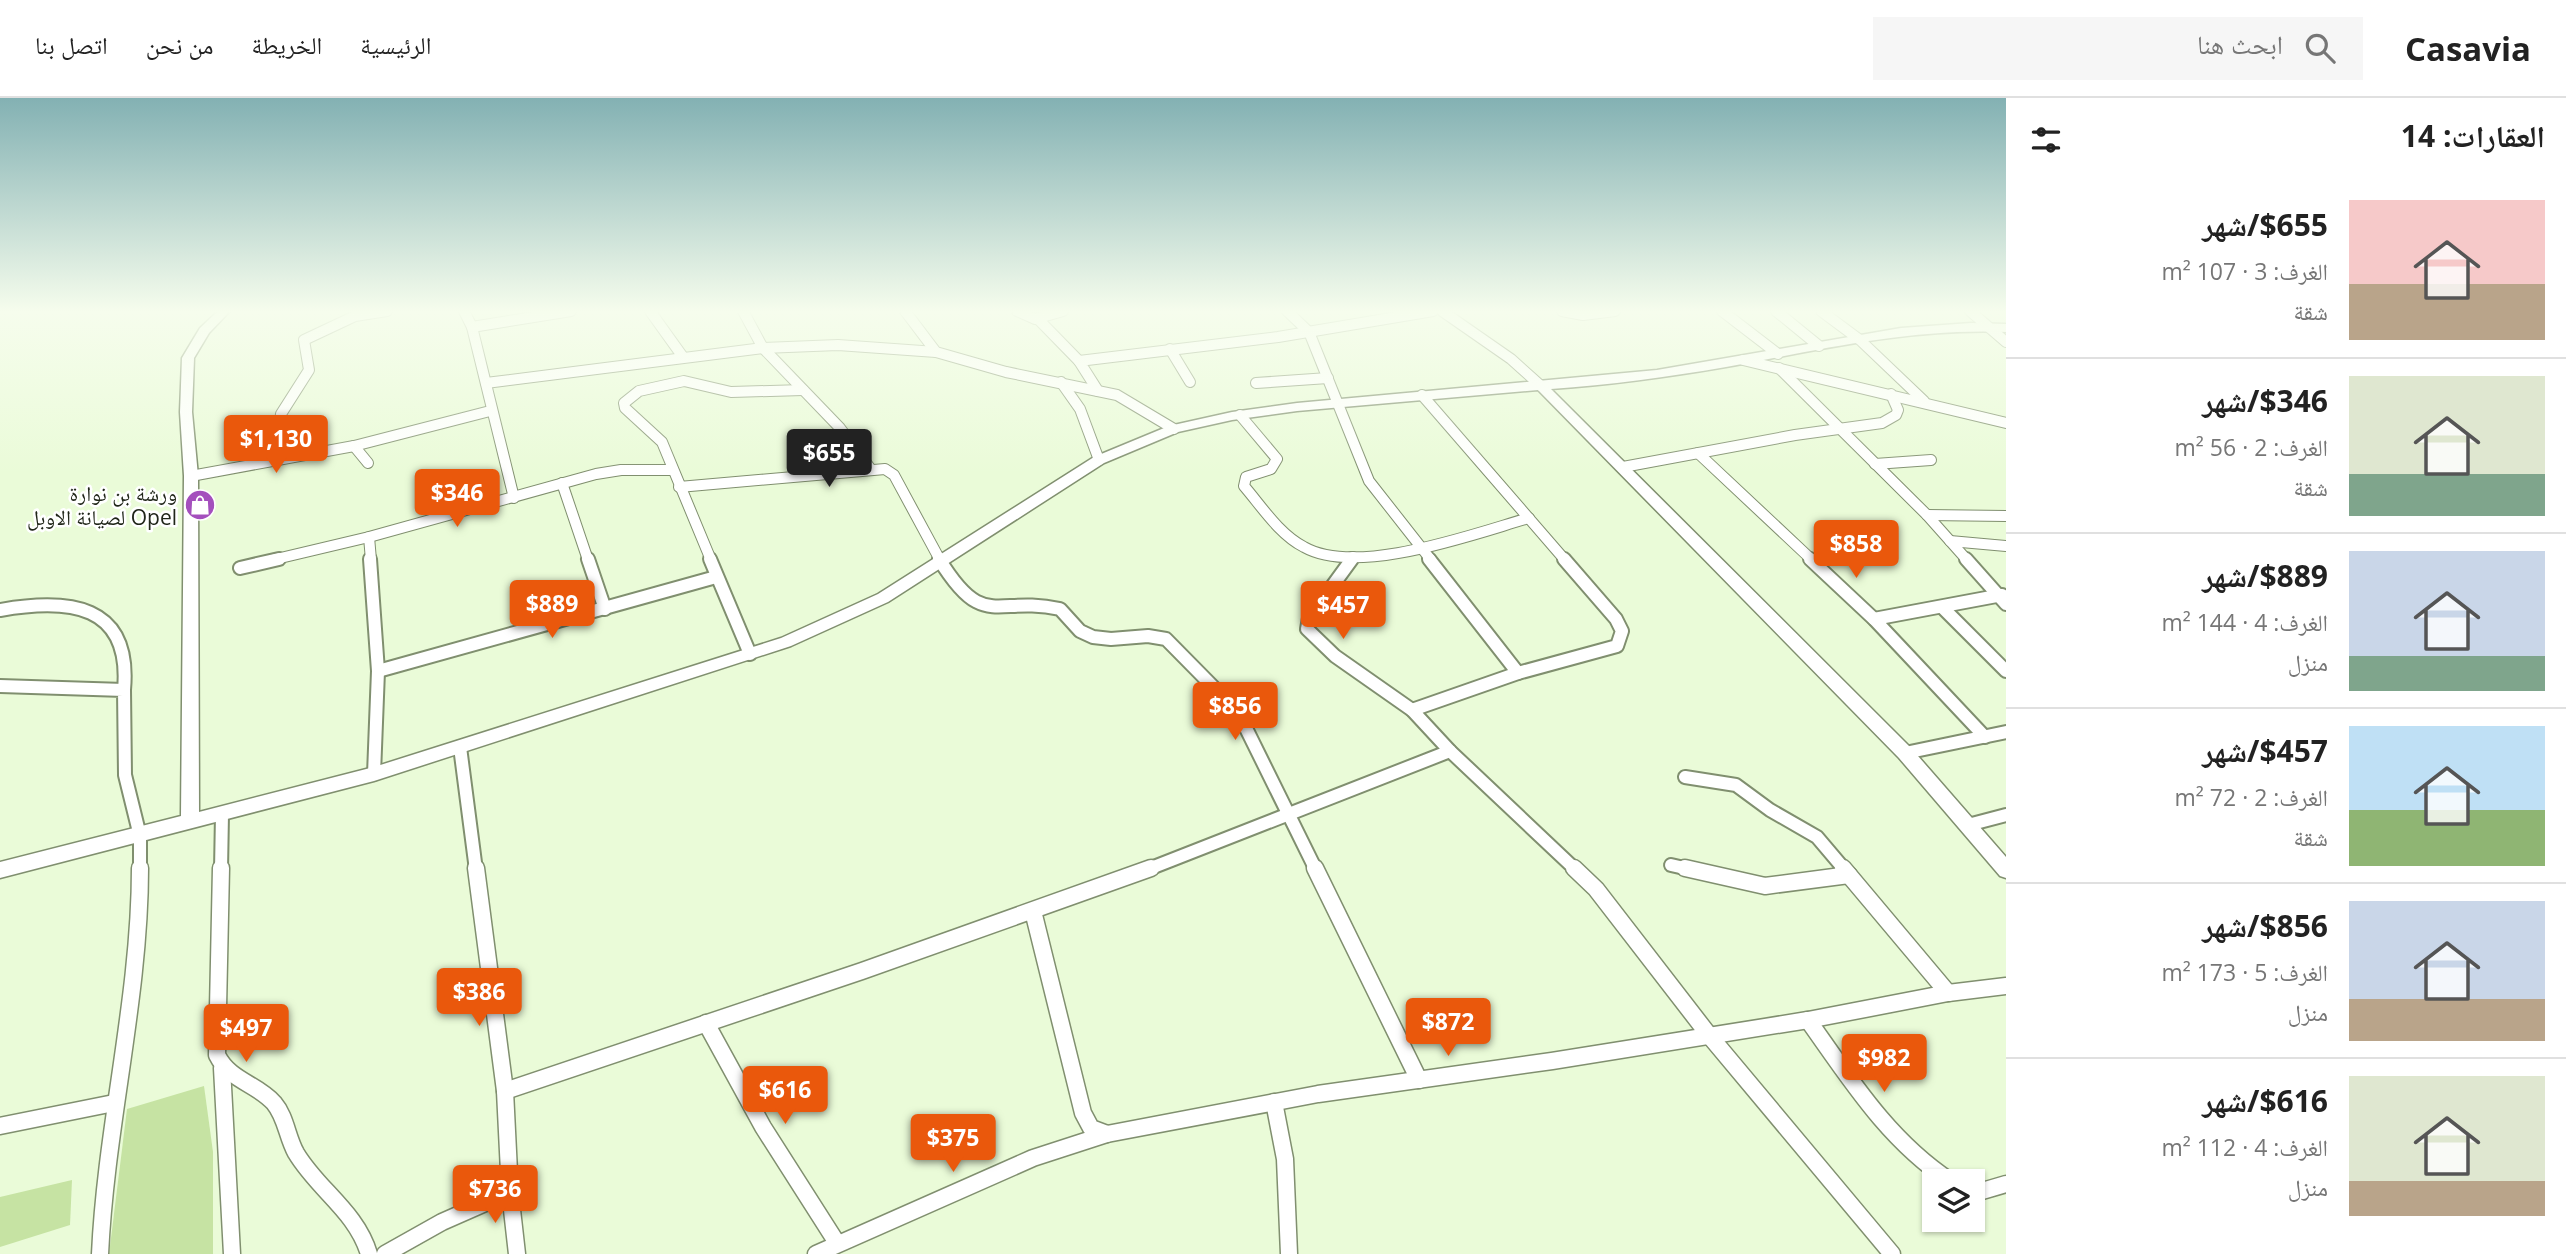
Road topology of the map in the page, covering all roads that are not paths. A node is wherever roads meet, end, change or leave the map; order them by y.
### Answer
1 (188, 365) edge
2 (308, 365) edge
3 (481, 365) edge
4 (623, 365) edge
5 (779, 365) edge
6 (976, 365) edge
7 (1081, 365) edge
8 (1180, 365) edge
9 (1323, 365) edge
10 (1518, 365) edge
11 (1712, 365) edge
12 (1765, 365) edge
13 (1886, 365) edge
14 (1779, 368) junction
15 (1328, 378) junction
16 (1061, 382) junction
17 (1191, 382) dead end
18 (486, 383) junction
19 (1256, 383) dead end
20 (1541, 386) junction
21 (803, 390) junction
22 (1098, 391) junction
23 (1891, 394) junction
24 (1422, 396) junction
25 (1338, 403) junction
26 (1926, 403) junction
27 (491, 411) junction
28 (1240, 415) junction
29 (2006, 424) edge
30 (1174, 429) junction
31 (1839, 430) junction
32 (354, 446) junction
33 (1698, 453) junction
34 (275, 459) junction
35 (1099, 460) junction
36 (1931, 460) dead end
37 (368, 463) dead end
38 (1875, 464) junction
39 (1623, 467) junction
40 (870, 468) junction
41 (671, 470) junction
42 (191, 476) junction
43 (562, 483) junction
44 (679, 487) junction
45 (514, 498) junction
46 (1927, 515) junction
47 (2006, 516) edge
48 (1529, 518) junction
49 (369, 537) junction
50 (1950, 541) junction
51 (2006, 546) edge
52 (1420, 547) junction
53 (1353, 557) junction
54 (940, 562) junction
55 (240, 568) dead end
56 (716, 577) junction
57 (2003, 598) edge
58 (1942, 607) junction
59 (604, 609) junction
60 (0, 610) edge
61 (1874, 619) junction
62 (750, 654) junction
63 (378, 671) junction
64 (2006, 671) edge
65 (1518, 673) junction
66 (0, 686) edge
67 (124, 690) junction
68 (1412, 710) junction
69 (2006, 732) edge
70 (1985, 737) junction
71 (460, 747) junction
72 (1450, 751) junction
73 (1905, 753) junction
74 (374, 774) junction
75 (1685, 777) dead end
76 (222, 814) junction
77 (2006, 815) edge
78 (1290, 818) junction
79 (190, 822) junction
80 (1968, 825) junction
81 (140, 836) junction
82 (1671, 865) dead end
83 (0, 870) edge
84 (2006, 870) edge
85 (1849, 875) junction
86 (1033, 911) junction
87 (2006, 986) edge
88 (1948, 993) junction
89 (1808, 1020) junction
90 (706, 1023) junction
91 (1708, 1034) junction
92 (222, 1068) junction
93 (1419, 1080) junction
94 (505, 1091) junction
95 (114, 1102) junction
96 (1274, 1102) junction
97 (0, 1126) edge
98 (1108, 1134) junction
99 (1933, 1169) edge
100 (2006, 1184) edge
101 (1985, 1190) edge
102 (510, 1192) junction
103 (837, 1243) junction
104 (100, 1254) edge
105 (232, 1254) edge
106 (369, 1254) edge
107 (385, 1254) edge
108 (517, 1254) edge
109 (816, 1254) edge
110 (1289, 1254) edge
111 (1892, 1254) edge

1 - 42 street
2 - 34 street
3 - 18 street
4 - 18 street
5 - 21 street
6 - 16 street
7 - 22 street
8 - 17 street
9 - 15 street
10 - 20 street
11 - 20 street
12 - 14 street
13 - 26 street
14 - 23 street
14 - 31 street
15 - 19 street
15 - 25 street
16 - 22 street
16 - 35 street
18 - 27 street
20 - 24 street
20 - 39 street
21 - 40 street
21 - 41 street
22 - 30 street
23 - 26 street
23 - 31 street
24 - 25 street
24 - 48 street
25 - 28 street
25 - 52 street
26 - 29 street
27 - 32 street
27 - 45 street
28 - 30 street
28 - 53 street
30 - 35 street
31 - 33 street
31 - 38 street
32 - 34 street
32 - 37 street
33 - 39 street
33 - 61 street
34 - 42 street
35 - 54 street
36 - 38 street
38 - 46 street
39 - 73 street
40 - 44 street
40 - 54 street
41 - 43 street
41 - 44 street
42 - 79 street
43 - 45 street
43 - 59 street
44 - 56 street
45 - 49 street
46 - 47 street
46 - 50 street
48 - 52 street
48 - 65 street
49 - 55 street
49 - 63 street
50 - 51 street
50 - 57 street
52 - 53 street
52 - 65 street
53 - 68 street
54 - 62 street
54 - 78 street
56 - 59 street
56 - 62 street
57 - 58 street
58 - 61 street
58 - 64 street
59 - 63 street
60 - 67 street
61 - 70 street
62 - 71 street
63 - 74 street
65 - 68 street
66 - 67 street
67 - 81 street
68 - 72 street
69 - 70 street
70 - 73 street
71 - 74 street
71 - 94 street
72 - 78 street
72 - 91 street
73 - 80 street
74 - 76 street
75 - 85 street
76 - 79 street
76 - 92 street
77 - 80 street
78 - 86 street
78 - 93 street
79 - 81 street
80 - 84 street
81 - 83 street
81 - 95 street
82 - 85 street
85 - 88 street
86 - 90 street
86 - 98 street
87 - 88 street
88 - 89 street
89 - 91 street
89 - 99 street
90 - 94 street
90 - 103 street
91 - 93 street
91 - 111 street
92 - 105 street
92 - 106 street
93 - 96 street
94 - 102 street
95 - 97 street
95 - 104 street
96 - 98 street
96 - 110 street
98 - 103 street
100 - 101 street
102 - 107 street
102 - 108 street
103 - 109 street

